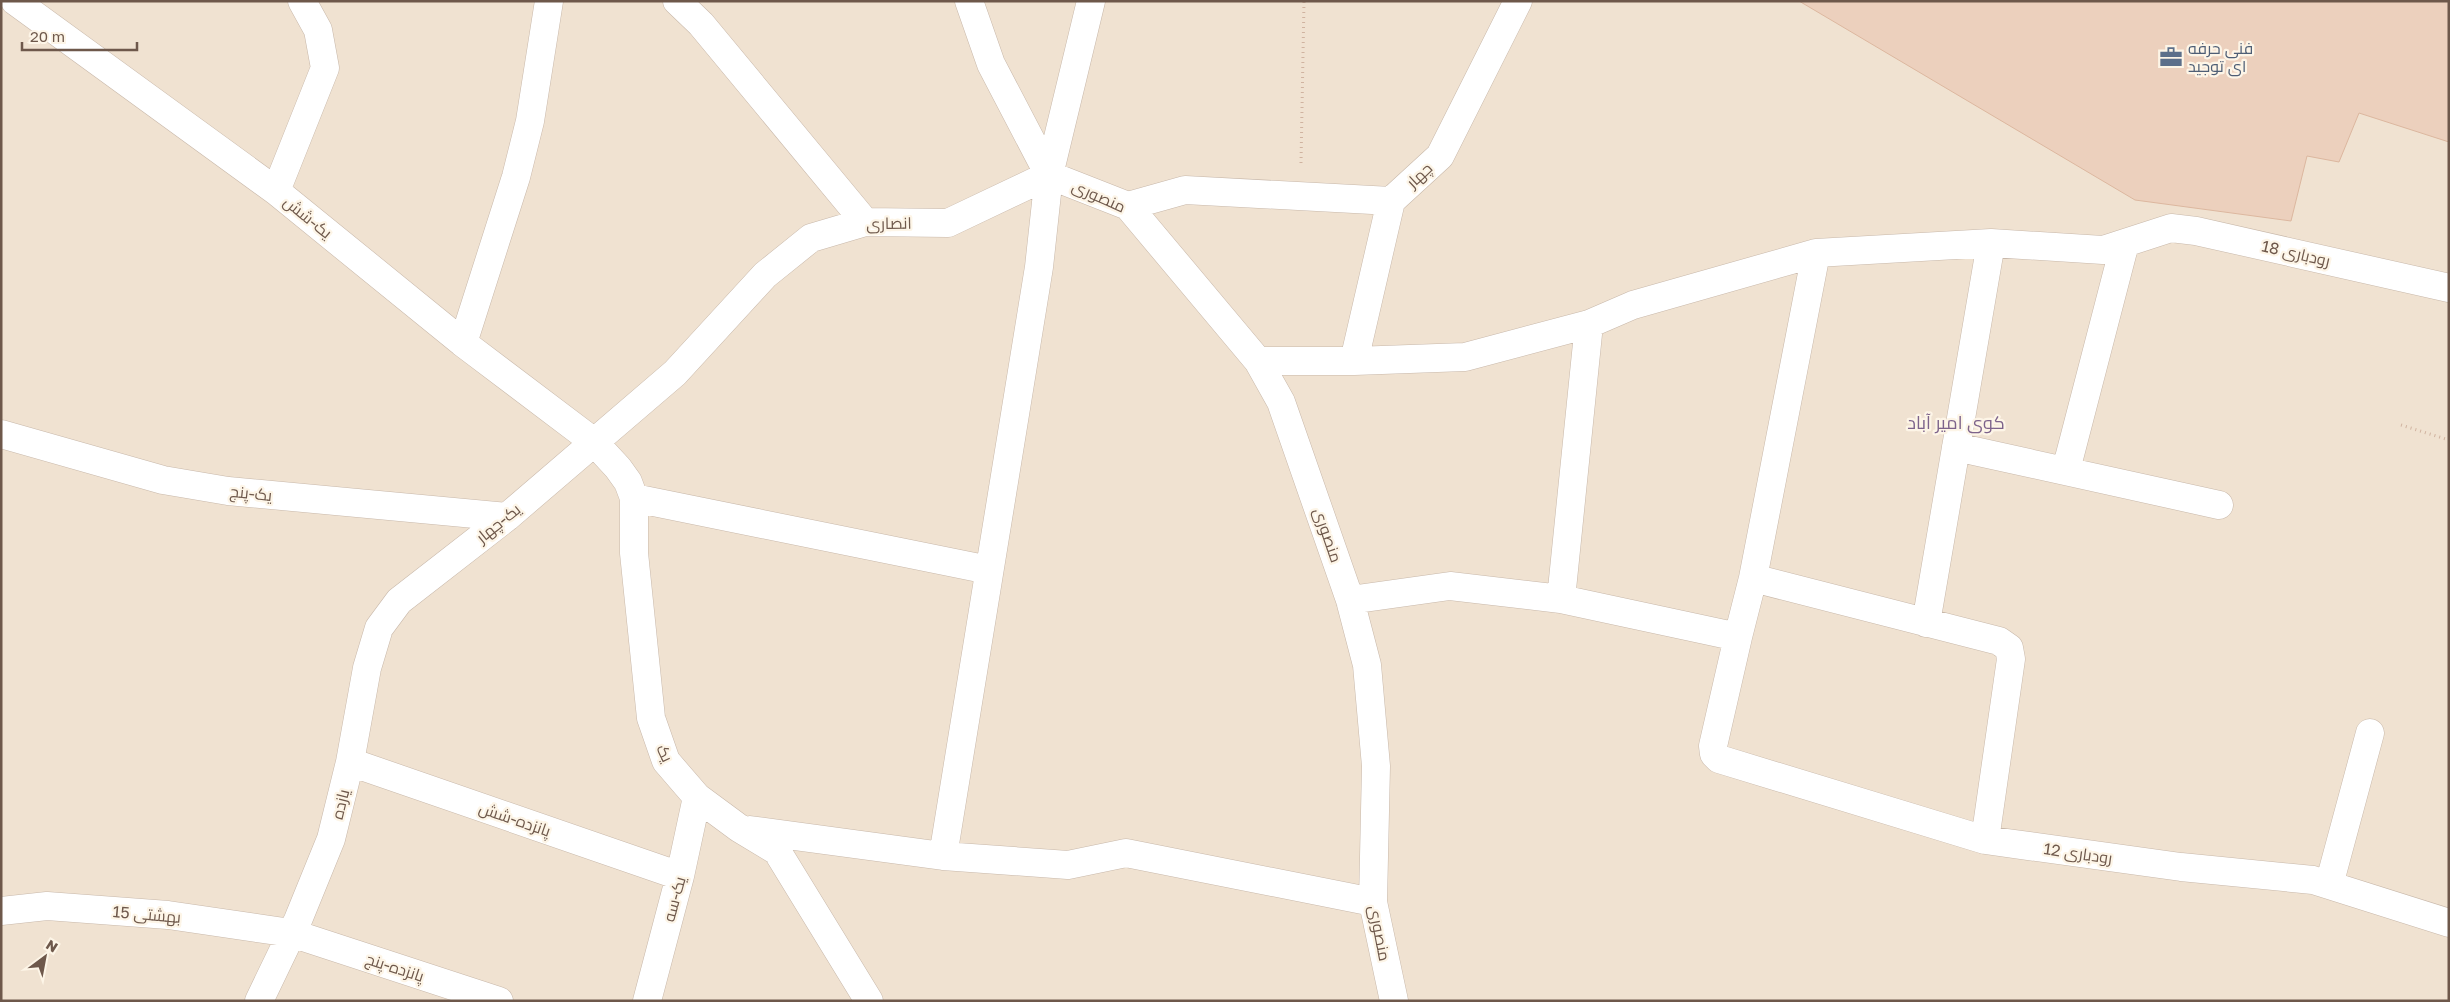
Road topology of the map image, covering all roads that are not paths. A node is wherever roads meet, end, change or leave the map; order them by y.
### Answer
1 (15, 1) edge
2 (302, 1) edge
3 (549, 1) edge
4 (677, 1) edge
5 (969, 1) edge
6 (1091, 1) edge
7 (1518, 1) edge
8 (1049, 175) junction
9 (276, 191) junction
10 (1391, 201) junction
11 (1128, 206) junction
12 (864, 222) junction
13 (2134, 239) junction
14 (1991, 243) junction
15 (1816, 252) junction
16 (2449, 288) edge
17 (1589, 324) junction
18 (463, 342) junction
19 (1258, 361) junction
20 (1354, 361) junction
21 (1, 434) edge
22 (594, 442) junction
23 (1956, 447) junction
24 (2066, 470) junction
25 (634, 498) junction
26 (2219, 505) dead end
27 (507, 517) junction
28 (989, 570) junction
29 (1753, 578) junction
30 (1562, 599) junction
31 (1350, 600) junction
32 (399, 601) joint
33 (1926, 623) junction
34 (1738, 636) junction
35 (2370, 733) dead end
36 (350, 762) junction
37 (698, 797) junction
38 (739, 828) junction
39 (1985, 840) junction
40 (943, 856) junction
41 (680, 876) junction
42 (2330, 885) junction
43 (1373, 902) junction
44 (1, 911) edge
45 (2449, 923) edge
46 (292, 933) junction
47 (259, 1001) edge
48 (499, 1001) edge
49 (647, 1001) edge
50 (869, 1001) edge
51 (1394, 1001) edge

1 - 9 street, یک-شش
2 - 9 street
3 - 18 street
4 - 12 street
5 - 8 street
6 - 8 street
7 - 10 street, چهار
8 - 11 street, منصوری
8 - 12 street, انصاری
8 - 28 street
9 - 18 street, یک-شش
10 - 11 street
10 - 20 street, چهار
11 - 19 street, منصوری
12 - 22 street, انصاری
13 - 14 street, رودباری 18
13 - 16 street, رودباری 18
13 - 24 street
14 - 15 street, رودباری 18
14 - 23 street
15 - 17 street, رودباری 18
15 - 29 street
17 - 20 street, رودباری 18
17 - 30 street
18 - 22 street, یک-شش
19 - 20 street, رودباری 18
19 - 31 street, منصوری
21 - 27 street, یک-پنج
22 - 25 street, یک
22 - 27 street, یک-چهار
23 - 24 street
23 - 33 street
24 - 26 street
25 - 28 street
25 - 37 street, یک
27 - 32 street, یک-چهار
28 - 40 street
29 - 33 street
29 - 34 street
30 - 31 street
30 - 34 street
31 - 43 street, منصوری
32 - 36 street, یازده
33 - 39 street
34 - 39 street, رودباری 12
35 - 42 street
36 - 41 street, پانزده-شش
36 - 46 street, یازده
37 - 38 street, یک
37 - 41 street, یک-سه
38 - 40 street
38 - 50 street, یک
39 - 42 street, رودباری 12
40 - 43 street
41 - 49 street, یک-سه
42 - 45 street, رودباری 12
43 - 51 street, منصوری
44 - 46 street, بهشتی 15
46 - 47 street, یازده
46 - 48 street, پانزده-پنج

